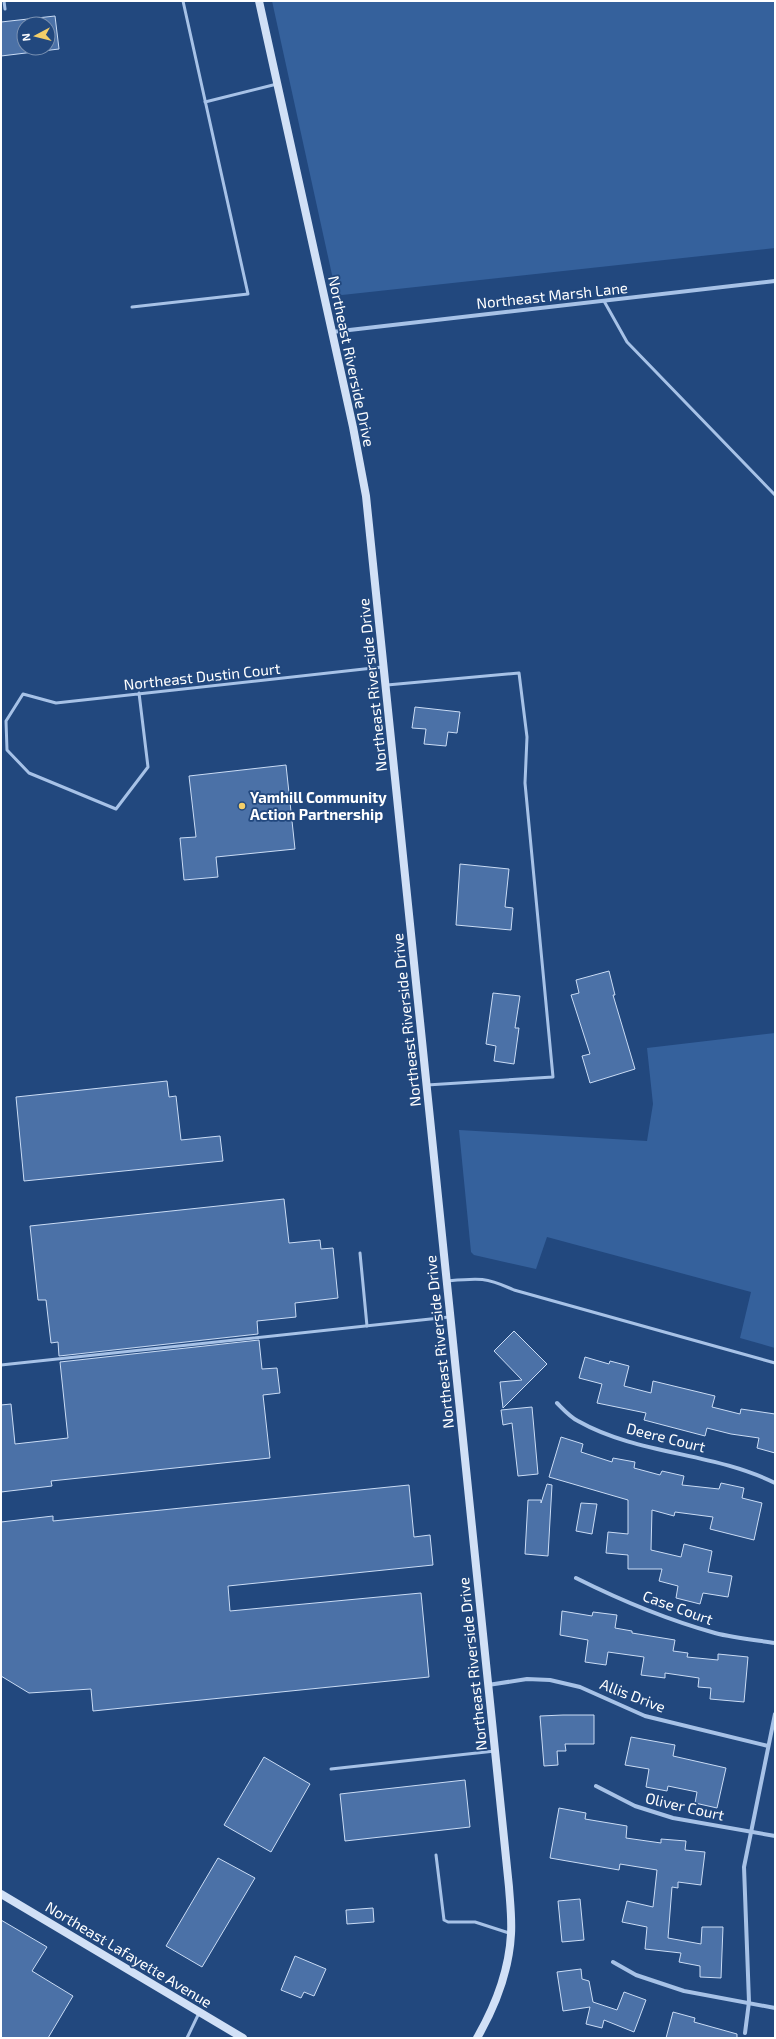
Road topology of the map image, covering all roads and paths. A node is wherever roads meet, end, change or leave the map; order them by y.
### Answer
1 (4, 1) edge
2 (183, 1) edge
3 (259, 1) edge
4 (5, 9) dead end
5 (277, 84) junction
6 (206, 102) junction
7 (775, 282) edge
8 (604, 301) junction
9 (132, 307) dead end
10 (331, 332) junction
11 (775, 495) edge
12 (384, 667) junction
13 (386, 685) junction
14 (139, 694) junction
15 (427, 1085) junction
16 (360, 1253) dead end
17 (447, 1281) junction
18 (451, 1317) junction
19 (367, 1326) junction
20 (775, 1363) edge
21 (1, 1365) edge
22 (557, 1404) dead end
23 (775, 1483) edge
24 (576, 1578) dead end
25 (775, 1643) edge
26 (488, 1685) junction
27 (775, 1714) edge
28 (768, 1746) junction
29 (495, 1751) junction
30 (331, 1769) dead end
31 (596, 1786) dead end
32 (750, 1831) junction
33 (775, 1836) edge
34 (436, 1855) dead end
35 (1, 1894) edge
36 (511, 1933) junction
37 (613, 1962) dead end
38 (749, 2002) junction
39 (775, 2008) edge
40 (199, 2012) junction
41 (745, 2033) dead end
42 (187, 2038) edge
43 (243, 2038) edge
44 (477, 2038) edge

1 - 4 lane
2 - 6 lane
3 - 5 street, Northeast Riverside Drive
5 - 6 lane
5 - 10 street, Northeast Riverside Drive
6 - 9 lane
7 - 8 street, Northeast Marsh Lane
8 - 10 street, Northeast Marsh Lane
8 - 11 lane
10 - 12 street, Northeast Riverside Drive
12 - 13 street, Northeast Riverside Drive
12 - 14 lane, Northeast Dustin Court
13 - 15 street, Northeast Riverside Drive
13 - 15 lane
14 - 14 lane, Northeast Dustin Court
15 - 17 street, Northeast Riverside Drive
16 - 19 lane
17 - 18 street, Northeast Riverside Drive
17 - 20 lane
18 - 19 lane
18 - 26 street, Northeast Riverside Drive
19 - 21 lane
22 - 23 street, Deere Court
24 - 25 street, Case Court
26 - 28 street, Allis Drive
26 - 29 street, Northeast Riverside Drive
27 - 28 street
28 - 32 street
29 - 30 lane
29 - 36 street, Northeast Riverside Drive
31 - 32 street, Oliver Court
32 - 33 street, Oliver Court
32 - 38 street
34 - 36 lane
35 - 40 street, Northeast Lafayette Avenue
36 - 44 street, Northeast Riverside Drive
37 - 38 street
38 - 39 street
38 - 41 street
40 - 42 lane
40 - 43 street, Northeast Lafayette Avenue

